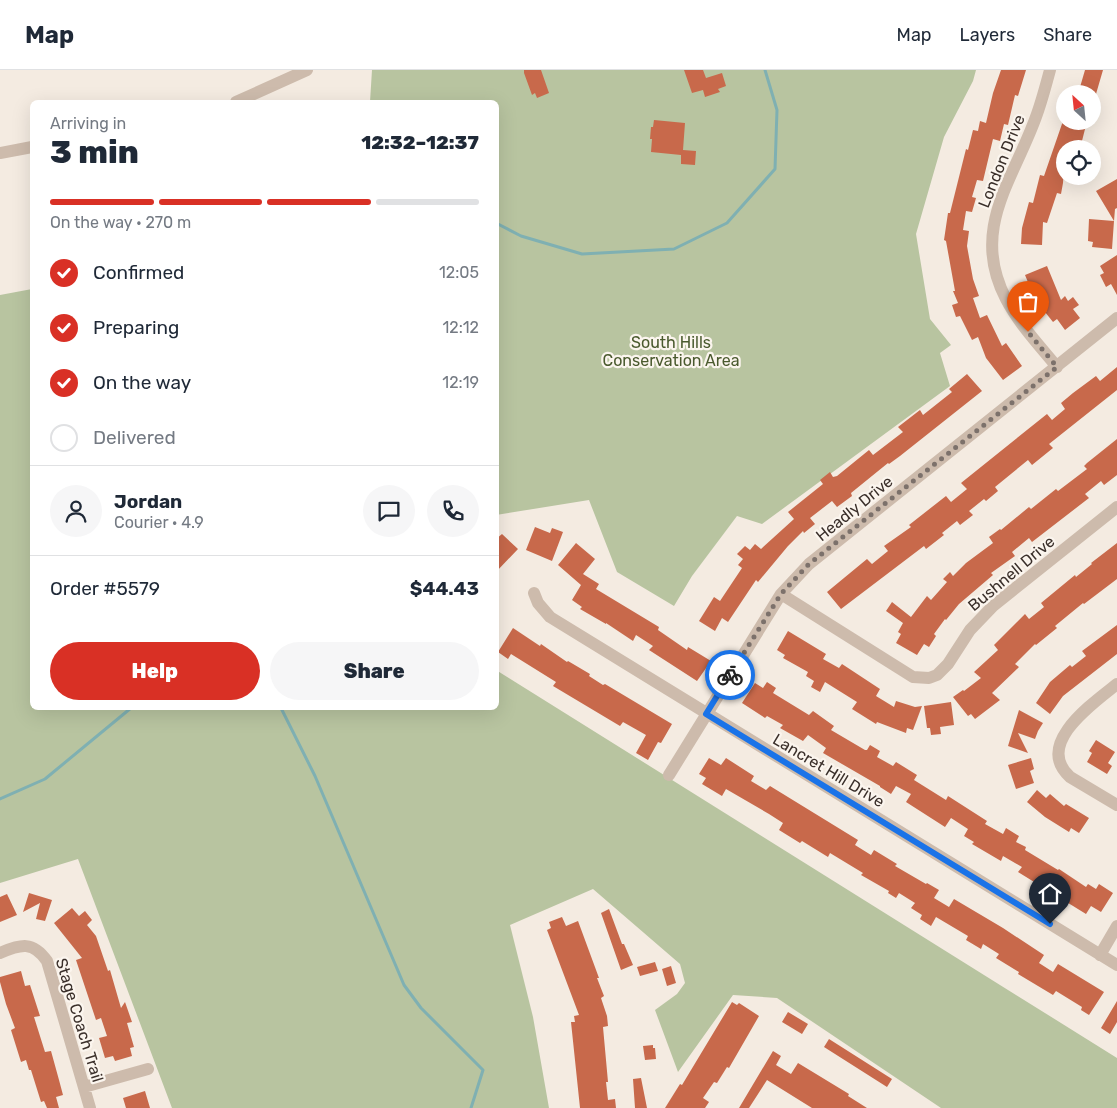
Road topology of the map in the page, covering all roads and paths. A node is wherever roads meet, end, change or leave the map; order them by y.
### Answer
1 (307, 70) edge
2 (1050, 70) edge
3 (240, 100) edge
4 (30, 147) edge
5 (0, 153) edge
6 (1117, 318) edge
7 (1057, 367) junction
8 (1117, 507) edge
9 (534, 592) dead end
10 (781, 594) junction
11 (1117, 684) edge
12 (706, 714) junction
13 (669, 775) dead end
14 (1117, 805) edge
15 (1117, 926) edge
16 (0, 953) edge
17 (1100, 955) junction
18 (1117, 965) edge
19 (148, 1068) dead end
20 (84, 1088) junction
21 (90, 1108) edge

1 - 3 street
2 - 7 street, London Drive
4 - 5 street
6 - 7 street, Headly Drive
7 - 10 street, Headly Drive
8 - 10 street, Bushnell Drive
9 - 12 street, Lancret Hill Drive
10 - 12 street, Headly Drive
11 - 14 street
12 - 13 street, Headly Drive
12 - 17 street, Lancret Hill Drive
15 - 17 street
16 - 20 street, Stage Coach Trail
17 - 18 street, Lancret Hill Drive
19 - 20 street
20 - 21 street, Stage Coach Trail

